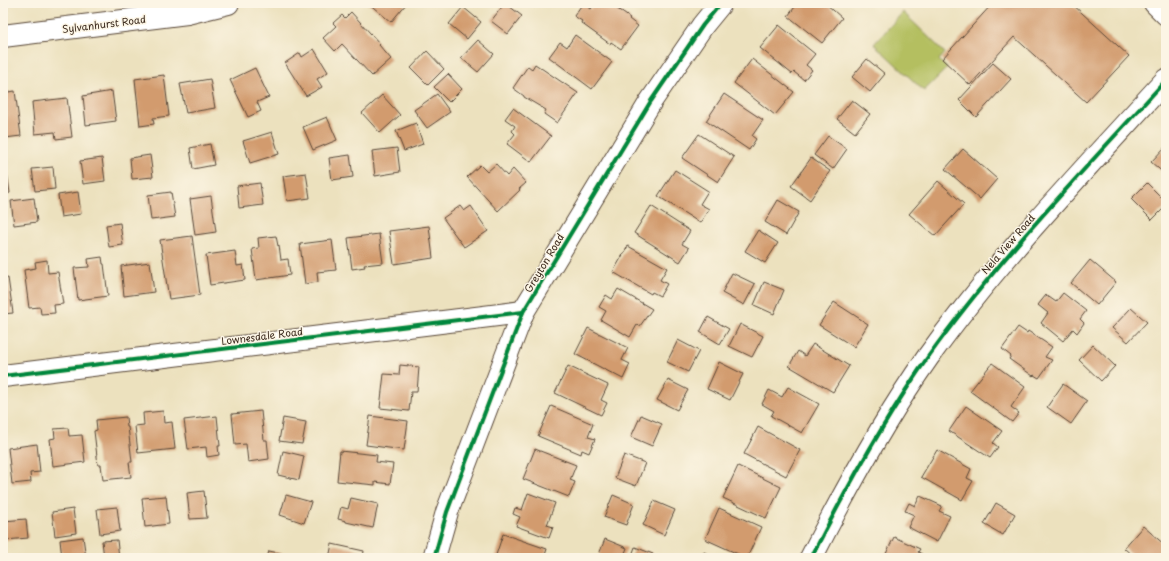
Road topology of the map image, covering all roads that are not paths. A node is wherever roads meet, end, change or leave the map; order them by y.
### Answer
1 (228, 3) edge
2 (721, 3) edge
3 (1155, 3) edge
4 (1166, 14) edge
5 (3, 36) edge
6 (1166, 80) edge
7 (523, 312) junction
8 (3, 376) edge
9 (434, 558) edge
10 (811, 558) edge

1 - 5 street, Sylvanhurst Road
2 - 7 street, Greyton Road
3 - 4 street
6 - 10 street, Nela View Road
7 - 8 street, Lownesdale Road
7 - 9 street, Greyton Road

